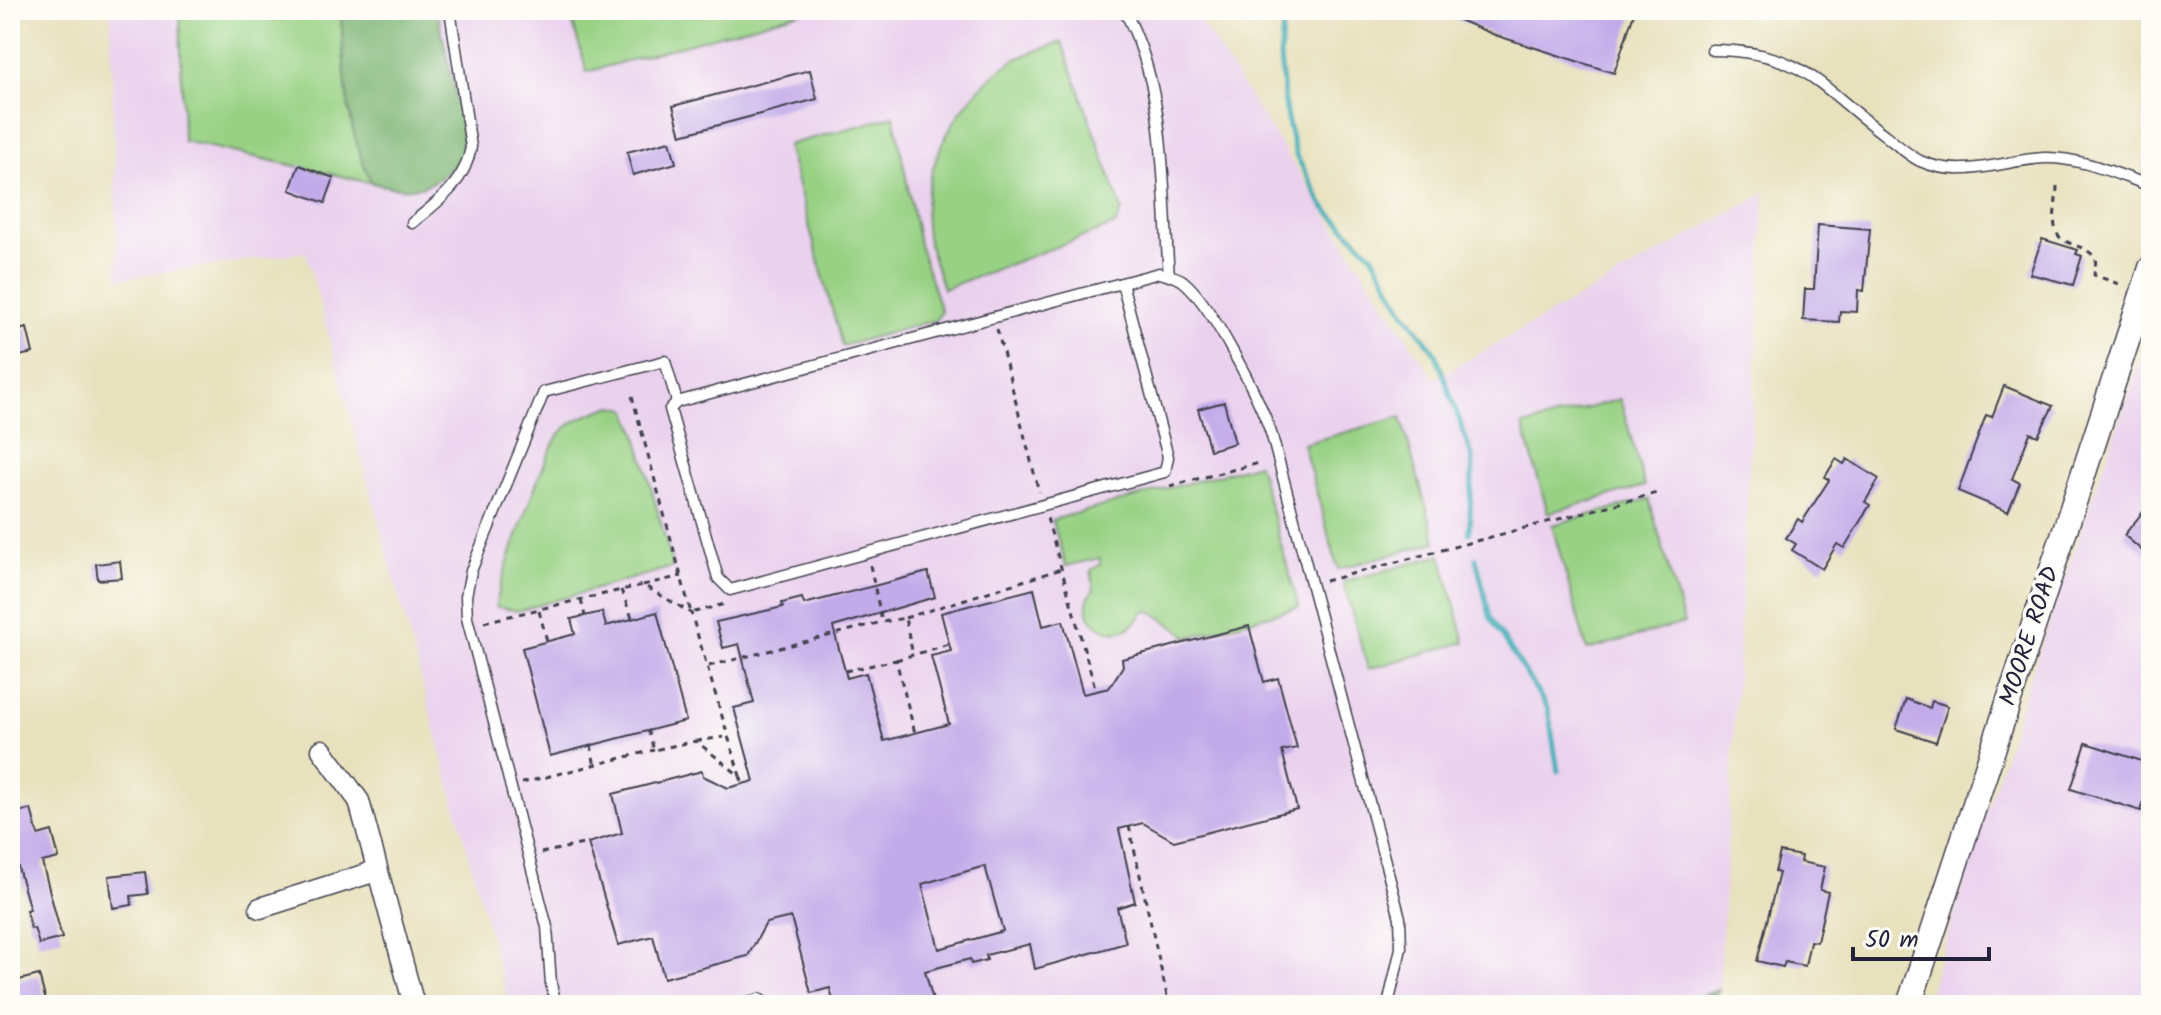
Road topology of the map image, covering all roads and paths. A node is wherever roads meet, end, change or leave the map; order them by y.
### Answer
1 (450, 10) edge
2 (1124, 10) edge
3 (1712, 50) dead end
4 (2057, 186) dead end
5 (2151, 186) edge
6 (412, 223) dead end
7 (2151, 268) edge
8 (1169, 276) junction
9 (1122, 283) junction
10 (2122, 285) dead end
11 (632, 396) dead end
12 (677, 402) junction
13 (1657, 493) dead end
14 (870, 565) dead end
15 (1061, 569) dead end
16 (682, 576) junction
17 (1312, 584) junction
18 (643, 585) junction
19 (621, 589) junction
20 (581, 600) junction
21 (539, 611) junction
22 (691, 613) junction
23 (585, 616) dead end
24 (905, 618) junction
25 (633, 620) dead end
26 (882, 622) junction
27 (469, 625) junction
28 (547, 641) dead end
29 (949, 644) dead end
30 (913, 655) junction
31 (896, 660) junction
32 (709, 666) junction
33 (845, 671) dead end
34 (648, 730) dead end
35 (915, 733) dead end
36 (725, 736) junction
37 (696, 741) junction
38 (591, 745) dead end
39 (322, 750) dead end
40 (654, 750) junction
41 (595, 767) junction
42 (740, 776) junction
43 (743, 784) dead end
44 (510, 785) junction
45 (1129, 826) dead end
46 (588, 843) dead end
47 (530, 855) junction
48 (376, 871) junction
49 (260, 908) dead end
50 (414, 1005) edge
51 (556, 1005) edge
52 (738, 1005) edge
53 (768, 1005) edge
54 (1169, 1005) edge
55 (1388, 1005) edge
56 (1909, 1005) edge

1 - 6 lane
2 - 8 lane
3 - 5 lane
4 - 10 path
7 - 56 street, MOORE ROAD
8 - 9 lane
8 - 17 lane
9 - 12 lane
9 - 12 lane
11 - 16 path
12 - 27 lane
13 - 17 path
14 - 26 path
15 - 24 path
16 - 18 path
16 - 22 path
17 - 55 lane
18 - 19 path
18 - 22 path
19 - 20 path
19 - 25 path
20 - 21 path
20 - 23 path
21 - 27 path
21 - 28 path
22 - 32 path
24 - 26 path
24 - 30 path
26 - 32 path
27 - 44 lane
29 - 30 path
30 - 31 path
31 - 33 path
31 - 35 path
32 - 36 path
34 - 40 path
36 - 37 path
36 - 42 path
37 - 40 path
37 - 42 path
38 - 41 path
39 - 48 street
40 - 41 path
41 - 44 path
42 - 43 path
44 - 47 lane
45 - 54 path
46 - 47 path
47 - 51 lane
48 - 49 street
48 - 50 street
52 - 53 lane

